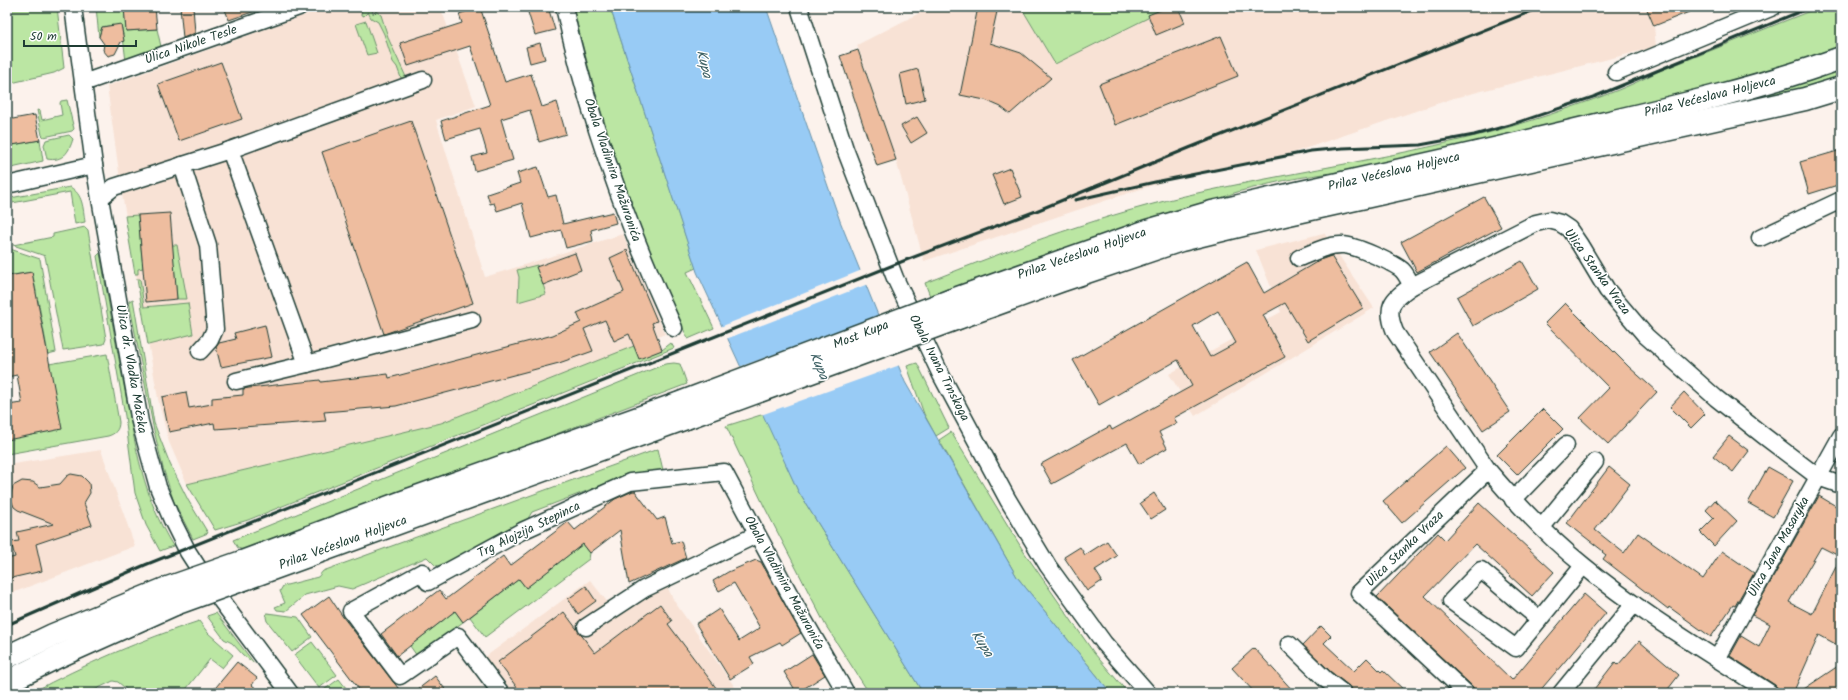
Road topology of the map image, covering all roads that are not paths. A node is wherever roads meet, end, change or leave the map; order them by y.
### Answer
1 (73, 7) edge
2 (299, 7) edge
3 (564, 7) edge
4 (799, 7) edge
5 (1773, 7) edge
6 (1841, 58) edge
7 (1616, 72) dead end
8 (423, 80) dead end
9 (83, 84) junction
10 (1841, 88) edge
11 (230, 150) junction
12 (182, 165) junction
13 (94, 166) junction
14 (7, 185) edge
15 (100, 198) junction
16 (1841, 200) edge
17 (1760, 238) dead end
18 (1299, 258) dead end
19 (1412, 286) junction
20 (955, 309) junction
21 (472, 320) dead end
22 (674, 328) dead end
23 (200, 351) dead end
24 (308, 364) junction
25 (236, 381) dead end
26 (683, 410) joint
27 (1841, 436) edge
28 (1566, 445) dead end
29 (1596, 462) dead end
30 (1488, 470) junction
31 (724, 472) joint
32 (1818, 477) junction
33 (1841, 485) edge
34 (1513, 500) junction
35 (1542, 527) junction
36 (756, 535) junction
37 (1583, 566) junction
38 (170, 597) junction
39 (1634, 604) junction
40 (1539, 619) junction
41 (586, 628) dead end
42 (1289, 644) dead end
43 (7, 657) edge
44 (1717, 659) junction
45 (7, 682) edge
46 (290, 693) edge
47 (501, 693) edge
48 (846, 693) edge
49 (1148, 693) edge
50 (1343, 693) edge
51 (1466, 693) edge
52 (1561, 693) edge
53 (1770, 693) edge

1 - 9 street, Ulica dr. Vladka Mačeka
2 - 9 street, Ulica Nikole Tesle
3 - 22 street, Obala Vladimira Mažuranića
4 - 49 street, Obala Ivana Trnskoga
5 - 7 street
6 - 20 highway, Prilaz Većeslava Holjevca
8 - 11 street
9 - 13 street, Ulica dr. Vladka Mačeka
10 - 20 highway, Prilaz Većeslava Holjevca
11 - 12 street
11 - 24 street
12 - 15 street
12 - 23 street
13 - 14 street
13 - 15 street, Ulica dr. Vladka Mačeka
15 - 46 street, Ulica dr. Vladka Mačeka
16 - 17 street
18 - 19 street
19 - 30 street, Ulica Stanka Vraza
19 - 32 street, Ulica Stanka Vraza
20 - 26 highway, Most Kupa, bridge
21 - 24 street
24 - 25 street
26 - 38 highway, Prilaz Većeslava Holjevca, bridge
27 - 32 street, Ulica Jana Masaryka
28 - 34 street
29 - 35 street
30 - 34 street, Ulica Stanka Vraza
30 - 51 street, Ulica Stanka Vraza
31 - 36 street, Obala Vladimira Mažuranića
31 - 47 street, Trg Alojzija Stepinca
32 - 33 street, Ulica Stanka Vraza
32 - 44 street, Ulica Jana Masaryka
34 - 35 street, Ulica Stanka Vraza
35 - 37 street, Ulica Stanka Vraza
36 - 41 street
36 - 48 street, Obala Vladimira Mažuranića
37 - 39 street, Ulica Stanka Vraza
37 - 40 street
38 - 43 highway, Prilaz Većeslava Holjevca
38 - 45 highway, Prilaz Većeslava Holjevca
39 - 44 street
39 - 52 street
40 - 40 street
42 - 50 street
44 - 53 street

